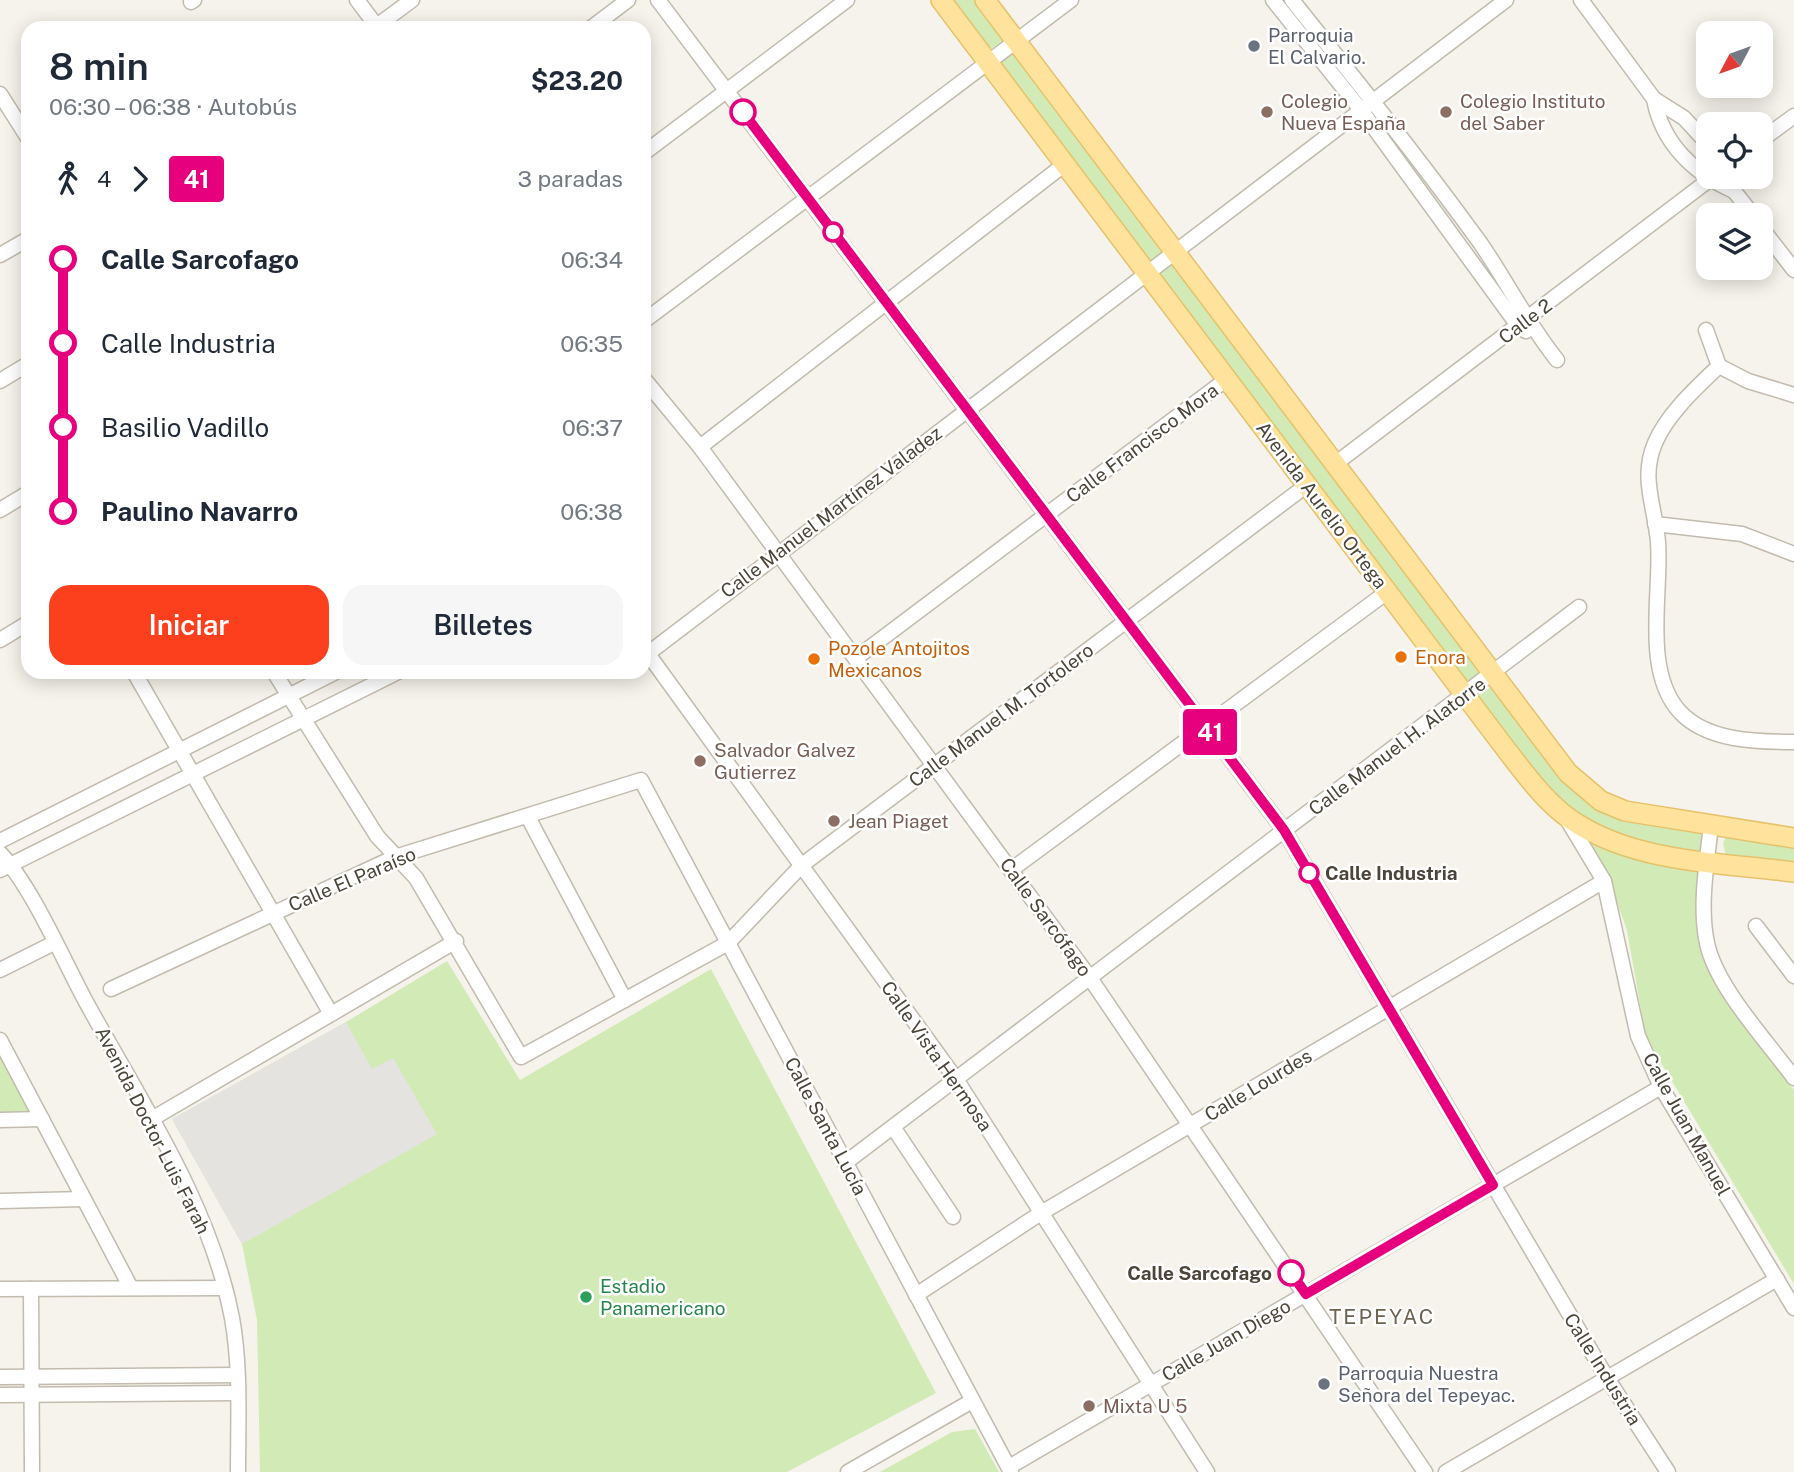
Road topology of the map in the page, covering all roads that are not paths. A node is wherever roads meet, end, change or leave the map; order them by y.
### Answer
1 (357, 0) edge
2 (412, 0) edge
3 (628, 0) edge
4 (658, 0) edge
5 (847, 0) edge
6 (941, 0) edge
7 (985, 0) edge
8 (1071, 0) edge
9 (1273, 0) edge
10 (1292, 0) edge
11 (1506, 0) edge
12 (1581, 0) edge
13 (372, 21) edge
14 (384, 21) edge
15 (600, 21) edge
16 (1016, 41) junction
17 (988, 62) junction
18 (726, 90) junction
19 (1, 96) edge
20 (1654, 99) junction
21 (1367, 106) junction
22 (1794, 116) edge
23 (21, 127) edge
24 (1696, 131) edge
25 (1773, 131) edge
26 (651, 148) edge
27 (1696, 163) edge
28 (1065, 164) junction
29 (1697, 189) edge
30 (807, 198) junction
31 (21, 243) edge
32 (1773, 243) edge
33 (1175, 252) junction
34 (0, 255) edge
35 (1794, 270) edge
36 (1147, 273) junction
37 (887, 303) junction
38 (651, 316) edge
39 (1524, 322) junction
40 (1706, 330) dead end
41 (1557, 360) dead end
42 (1719, 366) junction
43 (21, 368) edge
44 (1227, 379) junction
45 (0, 381) edge
46 (651, 388) edge
47 (1794, 395) edge
48 (967, 408) junction
49 (700, 447) junction
50 (1335, 464) junction
51 (1307, 485) junction
52 (21, 498) edge
53 (0, 510) edge
54 (1046, 514) junction
55 (1655, 524) junction
56 (777, 554) junction
57 (1794, 554) edge
58 (1387, 592) junction
59 (1579, 607) dead end
60 (1126, 620) junction
61 (21, 627) edge
62 (0, 640) edge
63 (651, 651) edge
64 (651, 658) edge
65 (856, 658) junction
66 (1494, 675) junction
67 (138, 679) edge
68 (278, 679) edge
69 (321, 679) edge
70 (379, 679) edge
71 (288, 694) junction
72 (1466, 696) junction
73 (303, 718) junction
74 (1205, 725) junction
75 (1794, 742) edge
76 (179, 749) junction
77 (934, 766) junction
78 (193, 775) junction
79 (641, 780) joint
80 (1563, 814) junction
81 (528, 817) junction
82 (1711, 825) junction
83 (1284, 830) junction
84 (1794, 838) edge
85 (0, 841) edge
86 (0, 853) edge
87 (395, 857) junction
88 (1707, 860) junction
89 (802, 865) junction
90 (5, 867) edge
91 (1011, 870) junction
92 (1794, 872) edge
93 (1604, 881) junction
94 (271, 914) junction
95 (1756, 926) dead end
96 (456, 941) junction
97 (54, 943) junction
98 (728, 943) junction
99 (0, 970) edge
100 (1794, 975) edge
101 (1090, 978) junction
102 (111, 989) dead end
103 (625, 1000) junction
104 (1389, 1008) junction
105 (331, 1014) junction
106 (0, 1040) edge
107 (1794, 1077) edge
108 (956, 1079) junction
109 (1661, 1087) junction
110 (42, 1119) junction
111 (0, 1120) edge
112 (150, 1120) junction
113 (1192, 1125) junction
114 (893, 1127) junction
115 (845, 1163) junction
116 (1493, 1185) junction
117 (84, 1199) junction
118 (0, 1201) edge
119 (1041, 1213) junction
120 (953, 1217) dead end
121 (1777, 1279) junction
122 (225, 1287) junction
123 (131, 1288) junction
124 (0, 1289) edge
125 (31, 1289) junction
126 (1306, 1294) junction
127 (916, 1295) junction
128 (1794, 1308) edge
129 (237, 1375) junction
130 (0, 1377) edge
131 (32, 1377) junction
132 (1607, 1378) junction
133 (1151, 1384) junction
134 (237, 1393) junction
135 (0, 1395) edge
136 (32, 1395) junction
137 (972, 1401) junction
138 (1010, 1469) edge
139 (32, 1472) edge
140 (238, 1472) edge
141 (848, 1472) edge
142 (1207, 1472) edge
143 (1425, 1472) edge
144 (1446, 1472) edge
145 (1668, 1472) edge

1 - 13 street
2 - 14 street
3 - 15 street
4 - 18 street, Calle Industria
5 - 18 street
6 - 17 main road, Avenida Aurelio Ortega
7 - 16 main road, Avenida Aurelio Ortega
8 - 16 street
9 - 21 street
10 - 21 street
11 - 21 street, Calle Manuel Martínez Valadez
12 - 20 street
16 - 17 street
16 - 33 main road, Avenida Aurelio Ortega
17 - 28 main road, Avenida Aurelio Ortega
17 - 30 street
18 - 26 street
18 - 30 street, Calle Industria
19 - 23 street
20 - 24 street
20 - 27 street
21 - 33 street, Calle Manuel Martínez Valadez
21 - 39 street
22 - 25 street
28 - 36 main road, Avenida Aurelio Ortega
28 - 37 street
29 - 39 street, Calle 2
30 - 37 street, Calle Industria
30 - 38 street
31 - 34 street
32 - 35 street
33 - 36 street, Calle Manuel Martínez Valadez
33 - 50 main road, Avenida Aurelio Ortega
36 - 44 main road, Avenida Aurelio Ortega
36 - 48 street, Calle Manuel Martínez Valadez
37 - 48 street, Calle Industria
37 - 49 street
39 - 41 street
39 - 50 street, Calle 2
40 - 42 street
42 - 47 street
42 - 55 street
43 - 45 street
44 - 51 main road, Avenida Aurelio Ortega
44 - 54 street, Calle Francisco Mora
46 - 49 street, Calle Sarcófago
48 - 54 street, Calle Industria
48 - 56 street, Calle Manuel Martínez Valadez
49 - 56 street, Calle Sarcófago
50 - 66 main road, Avenida Aurelio Ortega
51 - 58 main road, Avenida Aurelio Ortega
51 - 60 street, Calle Manuel M. Tortolero
52 - 53 street
54 - 60 street, Calle Industria
54 - 65 street, Calle Francisco Mora
55 - 57 street
55 - 75 street
56 - 63 street, Calle Manuel Martínez Valadez
56 - 65 street, Calle Sarcófago
58 - 72 main road, Avenida Aurelio Ortega
58 - 74 street
59 - 66 street, Calle Manuel H. Alatorre
60 - 74 street, Calle Industria
60 - 77 street, Calle Manuel M. Tortolero
61 - 62 street
64 - 89 street, Calle Vista Hermosa
65 - 77 street, Calle Sarcófago
66 - 72 street, Calle Manuel H. Alatorre
66 - 82 main road, Avenida Aurelio Ortega
67 - 76 street
68 - 71 street
69 - 71 street
70 - 73 street
71 - 73 street
71 - 76 street
72 - 80 main road, Avenida Aurelio Ortega
72 - 83 street, Calle Manuel H. Alatorre
73 - 78 street
73 - 87 street
74 - 83 street, Calle Industria
74 - 91 street
76 - 78 street
76 - 85 street
77 - 89 street, Calle Manuel M. Tortolero
77 - 91 street, Calle Sarcófago
78 - 90 street
78 - 94 street
79 - 81 street, Calle El Paraíso
79 - 98 street, Calle Santa Lucía
80 - 88 main road, Avenida Aurelio Ortega
80 - 93 street, Calle Juan Manuel
81 - 87 street, Calle El Paraíso
81 - 103 street
82 - 84 main road, Avenida Aurelio Ortega
82 - 88 street
83 - 101 street, Calle Manuel H. Alatorre
83 - 104 street, Calle Industria
86 - 90 street, Avenida Doctor Luis Farah
87 - 94 street, Calle El Paraíso
87 - 96 street
88 - 92 main road, Avenida Aurelio Ortega
88 - 107 street
89 - 98 street, Calle Manuel M. Tortolero
89 - 108 street, Calle Vista Hermosa
90 - 97 street, Avenida Doctor Luis Farah
91 - 101 street, Calle Sarcófago
93 - 104 street, Calle Lourdes
93 - 109 street, Calle Juan Manuel
94 - 102 street, Calle El Paraíso
94 - 105 street
95 - 100 street
96 - 103 street, Calle Manuel M. Tortolero
96 - 105 street
97 - 99 street
97 - 112 street, Avenida Doctor Luis Farah
98 - 103 street, Calle Manuel M. Tortolero
98 - 115 street, Calle Santa Lucía
101 - 108 street, Calle Manuel H. Alatorre
101 - 113 street, Calle Sarcófago
104 - 113 street, Calle Lourdes
104 - 116 street, Calle Industria
105 - 112 street
106 - 110 street
108 - 114 street, Calle Manuel H. Alatorre
108 - 119 street, Calle Vista Hermosa
109 - 116 street, Calle Juan Diego
109 - 121 street, Calle Juan Manuel
110 - 111 street
110 - 117 street
112 - 122 street, Avenida Doctor Luis Farah
113 - 119 street, Calle Lourdes
113 - 126 street, Calle Sarcófago
114 - 115 street, Calle Manuel H. Alatorre
114 - 120 street
115 - 127 street, Calle Santa Lucía
116 - 126 street, Calle Juan Diego
116 - 132 street, Calle Industria
117 - 118 street
117 - 123 street
119 - 127 street, Calle Lourdes
119 - 133 street, Calle Vista Hermosa
121 - 128 street, Calle Juan Manuel
121 - 132 street
122 - 123 street
122 - 129 street, Avenida Doctor Luis Farah
123 - 125 street
124 - 125 street
125 - 131 street
126 - 133 street, Calle Juan Diego
126 - 143 street, Calle Sarcófago
127 - 137 street, Calle Santa Lucía
129 - 131 street
129 - 134 street, Avenida Doctor Luis Farah
130 - 131 street
131 - 136 street
132 - 144 street
132 - 145 street, Calle Industria
133 - 138 street, Calle Juan Diego
133 - 142 street, Calle Vista Hermosa
134 - 136 street
134 - 140 street, Avenida Doctor Luis Farah
135 - 136 street
136 - 139 street
137 - 138 street, Calle Santa Lucía
137 - 141 street

